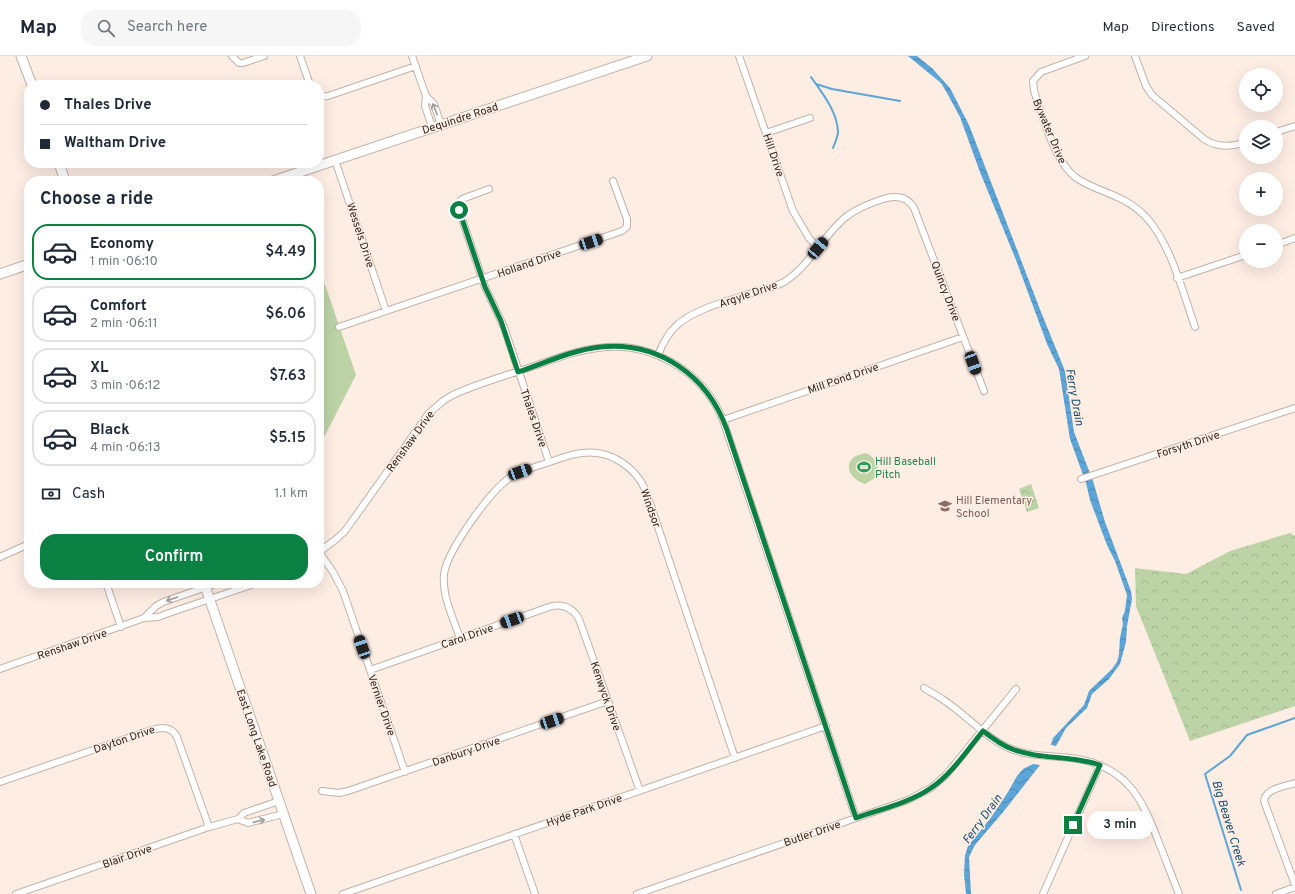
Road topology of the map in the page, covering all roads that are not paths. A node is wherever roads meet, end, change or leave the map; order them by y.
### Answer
1 (21, 56) edge
2 (232, 56) edge
3 (264, 56) edge
4 (300, 56) edge
5 (412, 56) edge
6 (646, 56) edge
7 (740, 56) edge
8 (1085, 56) edge
9 (1135, 56) edge
10 (628, 59) edge
11 (416, 66) junction
12 (30, 80) edge
13 (308, 80) edge
14 (324, 96) edge
15 (426, 96) junction
16 (810, 118) dead end
17 (437, 126) junction
18 (1295, 126) edge
19 (1283, 130) edge
20 (766, 133) junction
21 (1239, 144) edge
22 (335, 160) junction
23 (324, 164) edge
24 (311, 168) edge
25 (288, 176) edge
26 (614, 180) dead end
27 (489, 189) dead end
28 (900, 197) joint
29 (1295, 238) edge
30 (1283, 242) edge
31 (818, 248) junction
32 (1239, 257) edge
33 (24, 266) edge
34 (0, 274) edge
35 (1177, 278) junction
36 (482, 279) junction
37 (386, 311) junction
38 (339, 327) dead end
39 (1195, 327) dead end
40 (963, 336) junction
41 (658, 355) junction
42 (518, 372) junction
43 (984, 392) dead end
44 (1295, 408) edge
45 (723, 420) junction
46 (549, 462) junction
47 (1082, 479) dead end
48 (24, 546) edge
49 (324, 548) edge
50 (0, 557) edge
51 (324, 559) edge
52 (108, 588) edge
53 (198, 588) edge
54 (206, 588) edge
55 (243, 588) edge
56 (210, 600) junction
57 (566, 606) joint
58 (144, 618) junction
59 (121, 627) junction
60 (460, 638) junction
61 (0, 669) edge
62 (370, 670) junction
63 (924, 688) dead end
64 (1016, 689) dead end
65 (608, 701) junction
66 (826, 726) junction
67 (983, 731) junction
68 (735, 758) junction
69 (1100, 765) junction
70 (405, 772) junction
71 (0, 782) edge
72 (1295, 783) edge
73 (322, 791) dead end
74 (640, 791) junction
75 (278, 800) junction
76 (283, 814) junction
77 (856, 818) junction
78 (238, 819) junction
79 (209, 827) junction
80 (514, 834) junction
81 (1295, 886) edge
82 (16, 894) edge
83 (311, 894) edge
84 (343, 894) edge
85 (535, 894) edge
86 (637, 894) edge
87 (1043, 894) edge
88 (1179, 894) edge
89 (1276, 894) edge

1 - 12 main road
2 - 3 street
4 - 13 street
5 - 11 street
6 - 10 main road, Dequindre Road
7 - 20 street, Hill Drive
8 - 35 street, Bywater Drive
9 - 21 street
10 - 17 main road, Dequindre Road
11 - 14 street
11 - 15 street
15 - 17 street
17 -> 15 street
16 - 20 street
17 - 22 main road, Dequindre Road
18 - 19 street
20 - 31 street, Hill Drive
22 - 23 main road, Dequindre Road
22 - 37 street, Wessels Drive
24 - 25 main road, Dequindre Road
26 - 36 street, Holland Drive
27 - 36 street, Thales Drive
28 - 31 street, Argyle Drive
28 - 40 street, Quincy Drive
29 - 30 street
31 - 41 street, Argyle Drive
32 - 35 street
33 - 34 main road
35 - 39 street, Bywater Drive
36 - 37 street, Holland Drive
36 - 42 street, Thales Drive
37 - 38 street, Holland Drive
40 - 43 street, Quincy Drive
40 - 45 street, Mill Pond Drive
41 - 42 street, Renshaw Drive
41 - 45 street, Renshaw Drive
42 - 46 street, Thales Drive
42 - 49 street, Renshaw Drive
44 - 47 street, Forsyth Drive
45 - 66 street, Renshaw Drive
46 - 60 street, Windsor
46 - 68 street, Windsor
48 - 50 street
51 - 62 street, Vernier Drive
52 - 59 street
53 -> 58 street, Renshaw Drive
54 - 56 main road, East Long Lake Road
55 - 56 street, Renshaw Drive
56 - 58 street, Renshaw Drive
56 - 75 main road, East Long Lake Road
57 - 60 street, Carol Drive
57 - 65 street, Kenwyck Drive
58 - 59 street, Renshaw Drive
59 - 61 street, Renshaw Drive
60 - 62 street, Carol Drive
62 - 70 street, Vernier Drive
63 - 67 street
64 - 67 street, Butler Drive
65 - 70 street, Danbury Drive
65 - 74 street, Kenwyck Drive
66 - 68 street, Hyde Park Drive
66 - 77 street, Renshaw Drive
67 - 69 street
67 - 77 street, Butler Drive
68 - 74 street, Hyde Park Drive
69 - 87 street
69 - 88 street
70 - 73 street, Danbury Drive
71 - 79 street, Dayton Drive
72 - 81 street
74 - 80 street, Hyde Park Drive
75 - 76 main road, East Long Lake Road
75 - 78 street, Blair Drive
78 -> 76 street, Blair Drive
76 - 83 main road, East Long Lake Road
77 - 86 street, Butler Drive
78 - 79 street, Blair Drive
79 - 82 street, Blair Drive
80 - 84 street, Hyde Park Drive
80 - 85 street
81 - 89 street

